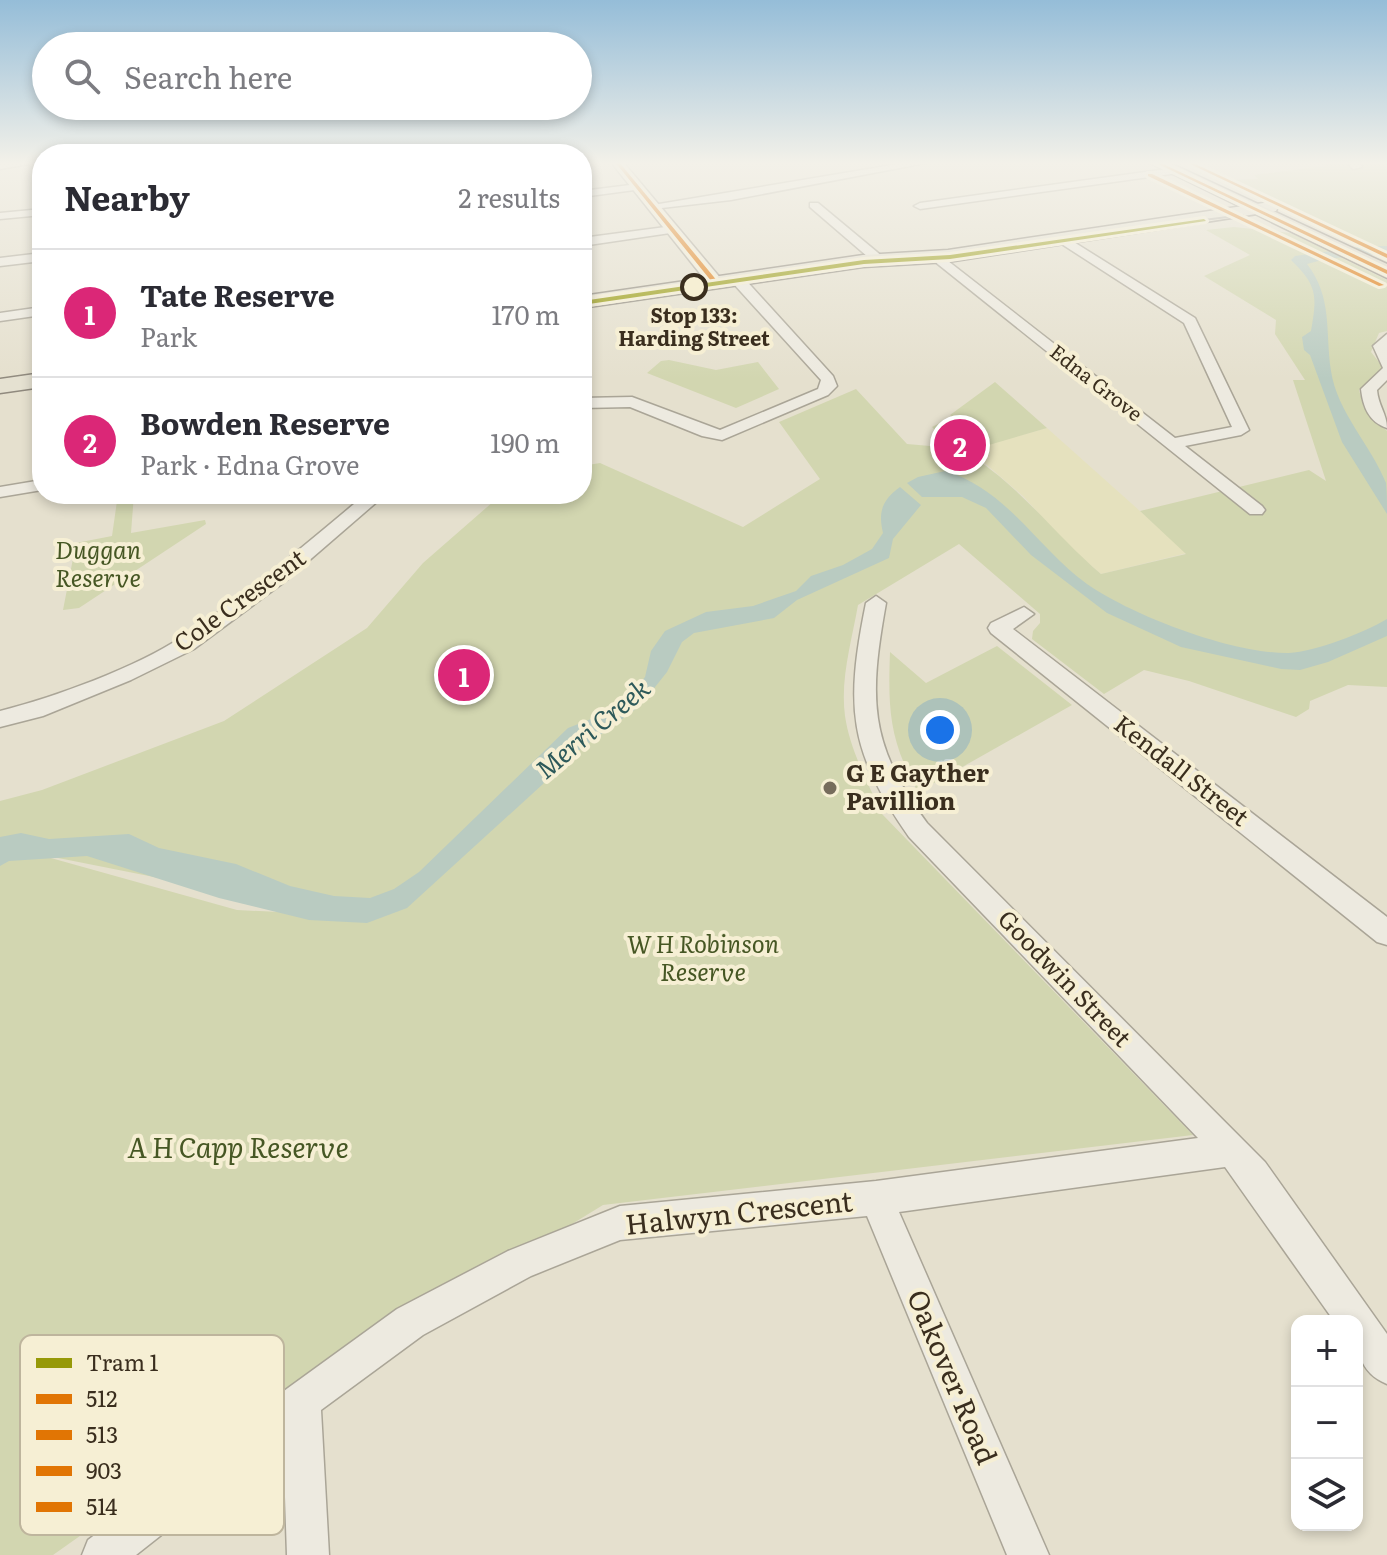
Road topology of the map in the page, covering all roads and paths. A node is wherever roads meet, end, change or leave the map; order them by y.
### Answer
1 (638, 235) edge
2 (677, 235) edge
3 (849, 235) edge
4 (1084, 235) edge
5 (1308, 235) edge
6 (1317, 235) edge
7 (1061, 238) junction
8 (1324, 238) junction
9 (592, 241) edge
10 (935, 257) junction
11 (32, 258) edge
12 (879, 260) junction
13 (0, 262) edge
14 (1378, 263) edge
15 (737, 279) junction
16 (716, 283) junction
17 (592, 301) edge
18 (32, 312) edge
19 (0, 317) edge
20 (1387, 338) edge
21 (1387, 365) edge
22 (1387, 372) edge
23 (32, 381) edge
24 (0, 386) edge
25 (592, 403) edge
26 (1387, 423) edge
27 (1173, 443) junction
28 (32, 487) edge
29 (0, 492) edge
30 (365, 504) edge
31 (1256, 510) dead end
32 (876, 603) dead end
33 (1024, 614) dead end
34 (0, 719) edge
35 (1387, 933) edge
36 (1232, 1150) junction
37 (876, 1198) junction
38 (1351, 1315) edge
39 (1363, 1332) edge
40 (1387, 1365) edge
41 (301, 1401) junction
42 (284, 1414) edge
43 (129, 1535) edge
44 (103, 1555) edge
45 (308, 1555) edge
46 (1028, 1555) edge

1 - 9 street
2 - 16 street
3 - 12 street
4 - 7 main road
5 - 8 main road
6 - 8 highway
7 - 10 main road
7 - 27 street
8 - 14 highway
10 - 12 main road
10 - 27 street, Edna Grove
11 - 13 street
12 - 15 main road
15 - 16 main road
15 - 25 street
16 - 17 main road
18 - 19 street
20 - 21 street
22 - 26 street
23 - 24 main road
27 - 31 street, Edna Grove
28 - 29 street
30 - 34 street, Cole Crescent
32 - 36 street, Goodwin Street
33 - 35 street, Kendall Street
36 - 37 street, Halwyn Crescent
36 - 38 street, Goodwin Street
37 - 41 street, Halwyn Crescent
37 - 46 street, Oakover Road
39 - 40 street, Goodwin Street
41 - 42 street, Halwyn Crescent
41 - 45 street
43 - 44 street, Halwyn Crescent

